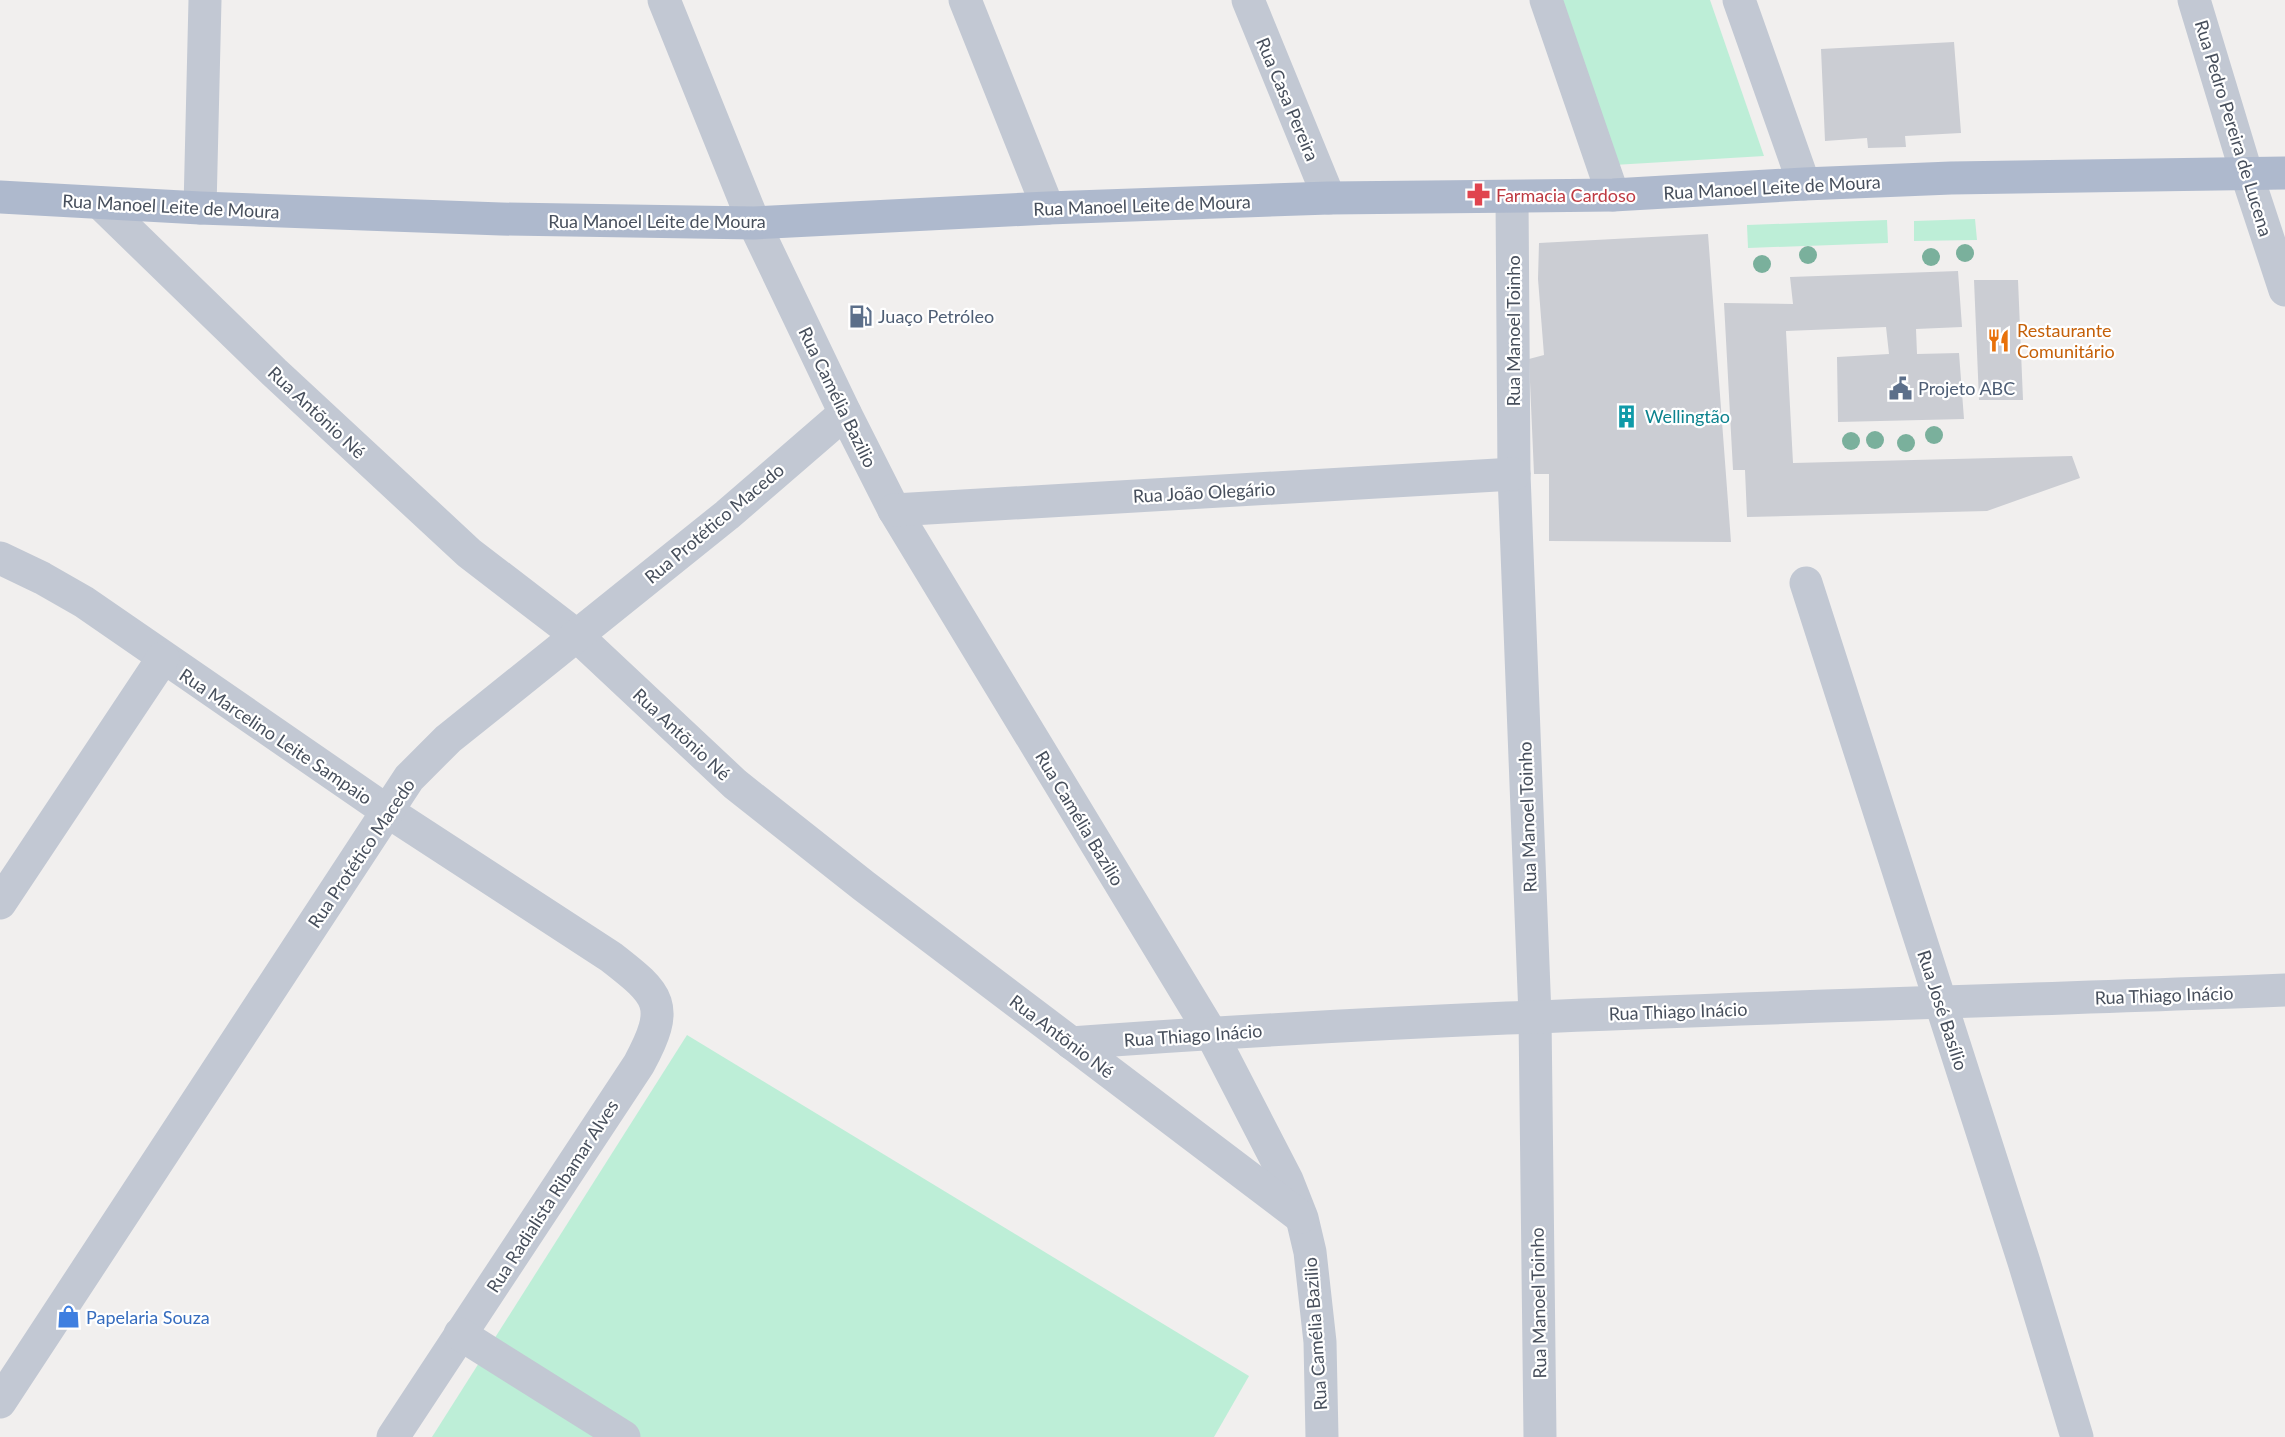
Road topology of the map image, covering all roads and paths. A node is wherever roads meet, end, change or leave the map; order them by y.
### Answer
1 (205, 0) edge
2 (664, 0) edge
3 (965, 0) edge
4 (1248, 0) edge
5 (1546, 0) edge
6 (1739, 0) edge
7 (2194, 0) edge
8 (2285, 173) edge
9 (2247, 175) junction
10 (1804, 183) junction
11 (1613, 195) junction
12 (0, 197) edge
13 (1512, 197) junction
14 (1329, 198) junction
15 (100, 203) junction
16 (200, 208) junction
17 (1048, 208) junction
18 (754, 223) junction
19 (2285, 290) edge
20 (845, 413) junction
21 (1514, 474) junction
22 (894, 510) junction
23 (0, 558) edge
24 (1806, 583) dead end
25 (576, 635) junction
26 (163, 658) junction
27 (387, 811) junction
28 (0, 903) edge
29 (611, 957) joint
30 (2285, 990) edge
31 (1941, 1004) junction
32 (1534, 1016) junction
33 (1211, 1033) junction
34 (1071, 1043) junction
35 (1302, 1218) junction
36 (460, 1334) junction
37 (0, 1402) edge
38 (393, 1437) edge
39 (624, 1437) edge
40 (1322, 1437) edge
41 (1539, 1437) edge
42 (2077, 1437) edge

1 - 16 street
2 - 18 street, Rua Camélia Bazilio
3 - 17 street
4 - 14 street, Rua Casa Pereira
5 - 11 street
6 - 10 street
7 - 9 street, Rua Pedro Pereira de Lucena
8 - 9 main road, Rua Manoel Leite de Moura
9 - 10 main road, Rua Manoel Leite de Moura
9 - 19 street, Rua Pedro Pereira de Lucena
10 - 11 main road, Rua Manoel Leite de Moura
11 - 13 main road, Rua Manoel Leite de Moura
12 - 15 main road, Rua Manoel Leite de Moura
13 - 14 main road, Rua Manoel Leite de Moura
13 - 21 street, Rua Manoel Toinho
14 - 17 main road, Rua Manoel Leite de Moura
15 - 16 main road, Rua Manoel Leite de Moura
15 - 25 street, Rua Antõnio Né
16 - 18 main road, Rua Manoel Leite de Moura
17 - 18 main road, Rua Manoel Leite de Moura
18 - 20 street, Rua Camélia Bazilio
20 - 22 street, Rua Camélia Bazilio
20 - 25 street, Rua Protético Macedo
21 - 22 street, Rua João Olegário
21 - 32 street, Rua Manoel Toinho
22 - 33 street, Rua Camélia Bazilio
23 - 26 street, Rua Marcelino Leite Sampaio
24 - 31 street, Rua José Basílio
25 - 27 street, Rua Protético Macedo
25 - 34 street, Rua Antõnio Né
26 - 27 street, Rua Marcelino Leite Sampaio
26 - 28 street
27 - 29 street, Rua Marcelino Leite Sampaio
27 - 37 street, Rua Protético Macedo
29 - 36 street, Rua Radialista Ribamar Alves
30 - 31 street, Rua Thiago Inácio
31 - 32 street, Rua Thiago Inácio
31 - 42 street, Rua José Basílio
32 - 33 street, Rua Thiago Inácio
32 - 41 street, Rua Manoel Toinho
33 - 34 street, Rua Thiago Inácio
33 - 35 street, Rua Camélia Bazilio
34 - 35 street, Rua Antõnio Né
35 - 40 street, Rua Camélia Bazilio
36 - 38 street, Rua Radialista Ribamar Alves
36 - 39 street

